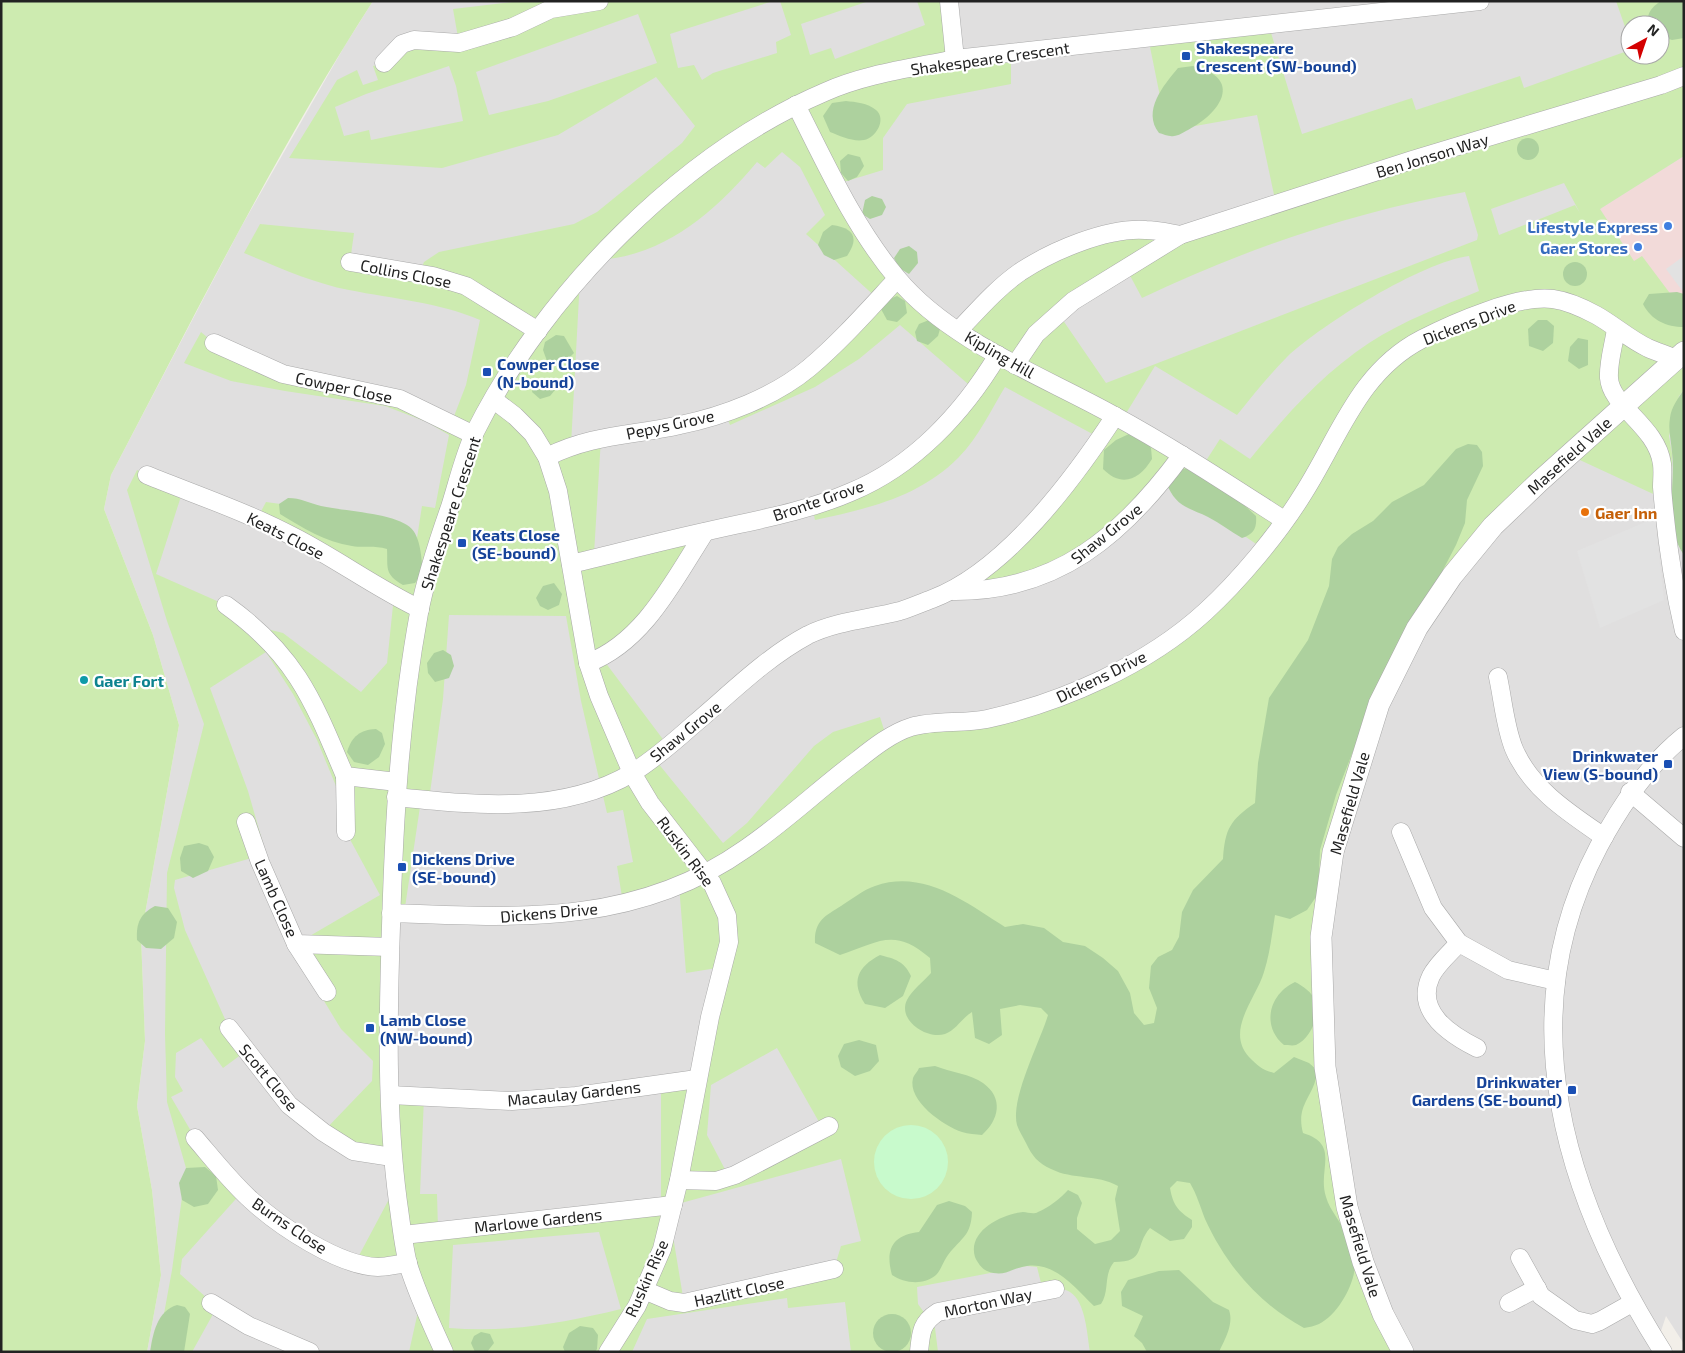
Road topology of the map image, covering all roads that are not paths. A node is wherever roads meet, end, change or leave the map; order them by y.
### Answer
1 (599, 1) edge
2 (949, 1) edge
3 (1480, 1) edge
4 (1449, 3) edge
5 (954, 60) junction
6 (384, 63) dead end
7 (1684, 76) edge
8 (796, 105) junction
9 (1180, 235) junction
10 (350, 262) dead end
11 (897, 279) junction
12 (1616, 329) junction
13 (959, 330) junction
14 (538, 331) junction
15 (214, 343) dead end
16 (998, 355) junction
17 (1680, 356) edge
18 (1015, 365) junction
19 (494, 400) junction
20 (1625, 405) junction
21 (1115, 416) junction
22 (474, 435) junction
23 (1182, 455) junction
24 (548, 457) junction
25 (147, 475) dead end
26 (1284, 520) junction
27 (705, 532) junction
28 (571, 564) junction
29 (953, 591) junction
30 (226, 605) dead end
31 (420, 609) junction
32 (1684, 631) edge
33 (588, 663) junction
34 (1498, 677) dead end
35 (1684, 736) edge
36 (632, 773) junction
37 (345, 776) junction
38 (396, 790) junction
39 (1630, 792) junction
40 (246, 822) dead end
41 (346, 832) dead end
42 (1401, 832) dead end
43 (1604, 837) junction
44 (1684, 838) edge
45 (705, 873) junction
46 (391, 913) junction
47 (1458, 943) junction
48 (296, 944) junction
49 (390, 947) junction
50 (1556, 981) junction
51 (327, 992) dead end
52 (229, 1028) dead end
53 (1477, 1048) dead end
54 (697, 1079) junction
55 (390, 1095) junction
56 (829, 1126) dead end
57 (195, 1138) dead end
58 (392, 1157) junction
59 (679, 1180) junction
60 (673, 1205) junction
61 (403, 1235) junction
62 (1520, 1258) dead end
63 (408, 1263) junction
64 (834, 1269) dead end
65 (1537, 1288) junction
66 (1055, 1289) dead end
67 (644, 1290) junction
68 (210, 1303) dead end
69 (1509, 1303) dead end
70 (1632, 1303) junction
71 (310, 1352) edge
72 (444, 1352) edge
73 (608, 1352) edge
74 (919, 1352) edge
75 (1403, 1352) edge
76 (1663, 1352) edge

1 - 6 street
2 - 5 street
3 - 4 street, Shakespeare Crescent
4 - 5 street, Shakespeare Crescent
5 - 8 street, Shakespeare Crescent
7 - 9 street, Ben Jonson Way
8 - 11 street, Kipling Hill
8 - 14 street, Shakespeare Crescent
9 - 13 street, Ben Jonson Way
9 - 18 street, Ben Jonson Way
10 - 14 street, Collins Close
11 - 13 street, Kipling Hill
11 - 24 street, Pepys Grove
12 - 17 street, Dickens Drive
12 - 20 street
12 - 26 street, Dickens Drive
13 - 16 street, Kipling Hill
14 - 19 street, Shakespeare Crescent
15 - 22 street, Cowper Close
16 - 18 street, Kipling Hill
16 - 27 street, Bronte Grove
17 - 20 street, Masefield Vale
18 - 21 street, Kipling Hill
19 - 22 street, Shakespeare Crescent
19 - 24 street, Ruskin Rise
20 - 32 street
20 - 75 street, Masefield Vale
21 - 23 street, Kipling Hill
21 - 29 street, Shaw Grove
22 - 31 street, Shakespeare Crescent
23 - 26 street, Kipling Hill
23 - 29 street, Shaw Grove
24 - 28 street, Ruskin Rise
25 - 31 street, Keats Close
26 - 45 street, Dickens Drive
27 - 28 street, Bronte Grove
27 - 33 street
28 - 33 street, Ruskin Rise
29 - 36 street, Shaw Grove
30 - 37 street
31 - 38 street, Shakespeare Crescent
33 - 36 street, Ruskin Rise
34 - 43 street
35 - 39 street
36 - 38 street, Shaw Grove
36 - 45 street, Ruskin Rise
37 - 38 street, Shaw Grove
37 - 41 street
38 - 46 street, Shakespeare Crescent
39 - 43 street
39 - 44 street
40 - 48 street, Lamb Close
42 - 47 street
43 - 50 street
45 - 46 street, Dickens Drive
45 - 54 street, Ruskin Rise
46 - 49 street, Shakespeare Crescent
47 - 50 street
47 - 53 street
48 - 49 street, Lamb Close
48 - 51 street
49 - 55 street, Shakespeare Crescent
50 - 70 street
52 - 58 street, Scott Close
54 - 55 street, Macaulay Gardens
54 - 59 street, Ruskin Rise
55 - 58 street, Shakespeare Crescent
56 - 59 street
57 - 63 street, Burns Close
58 - 61 street, Shakespeare Crescent
59 - 60 street, Ruskin Rise
60 - 61 street, Marlowe Gardens
60 - 67 street, Ruskin Rise
61 - 63 street, Shakespeare Crescent
62 - 65 street
63 - 72 street, Shakespeare Crescent
64 - 67 street, Hazlitt Close
65 - 69 street
65 - 70 street
66 - 74 street, Morton Way
67 - 73 street, Ruskin Rise
68 - 71 street
70 - 76 street

